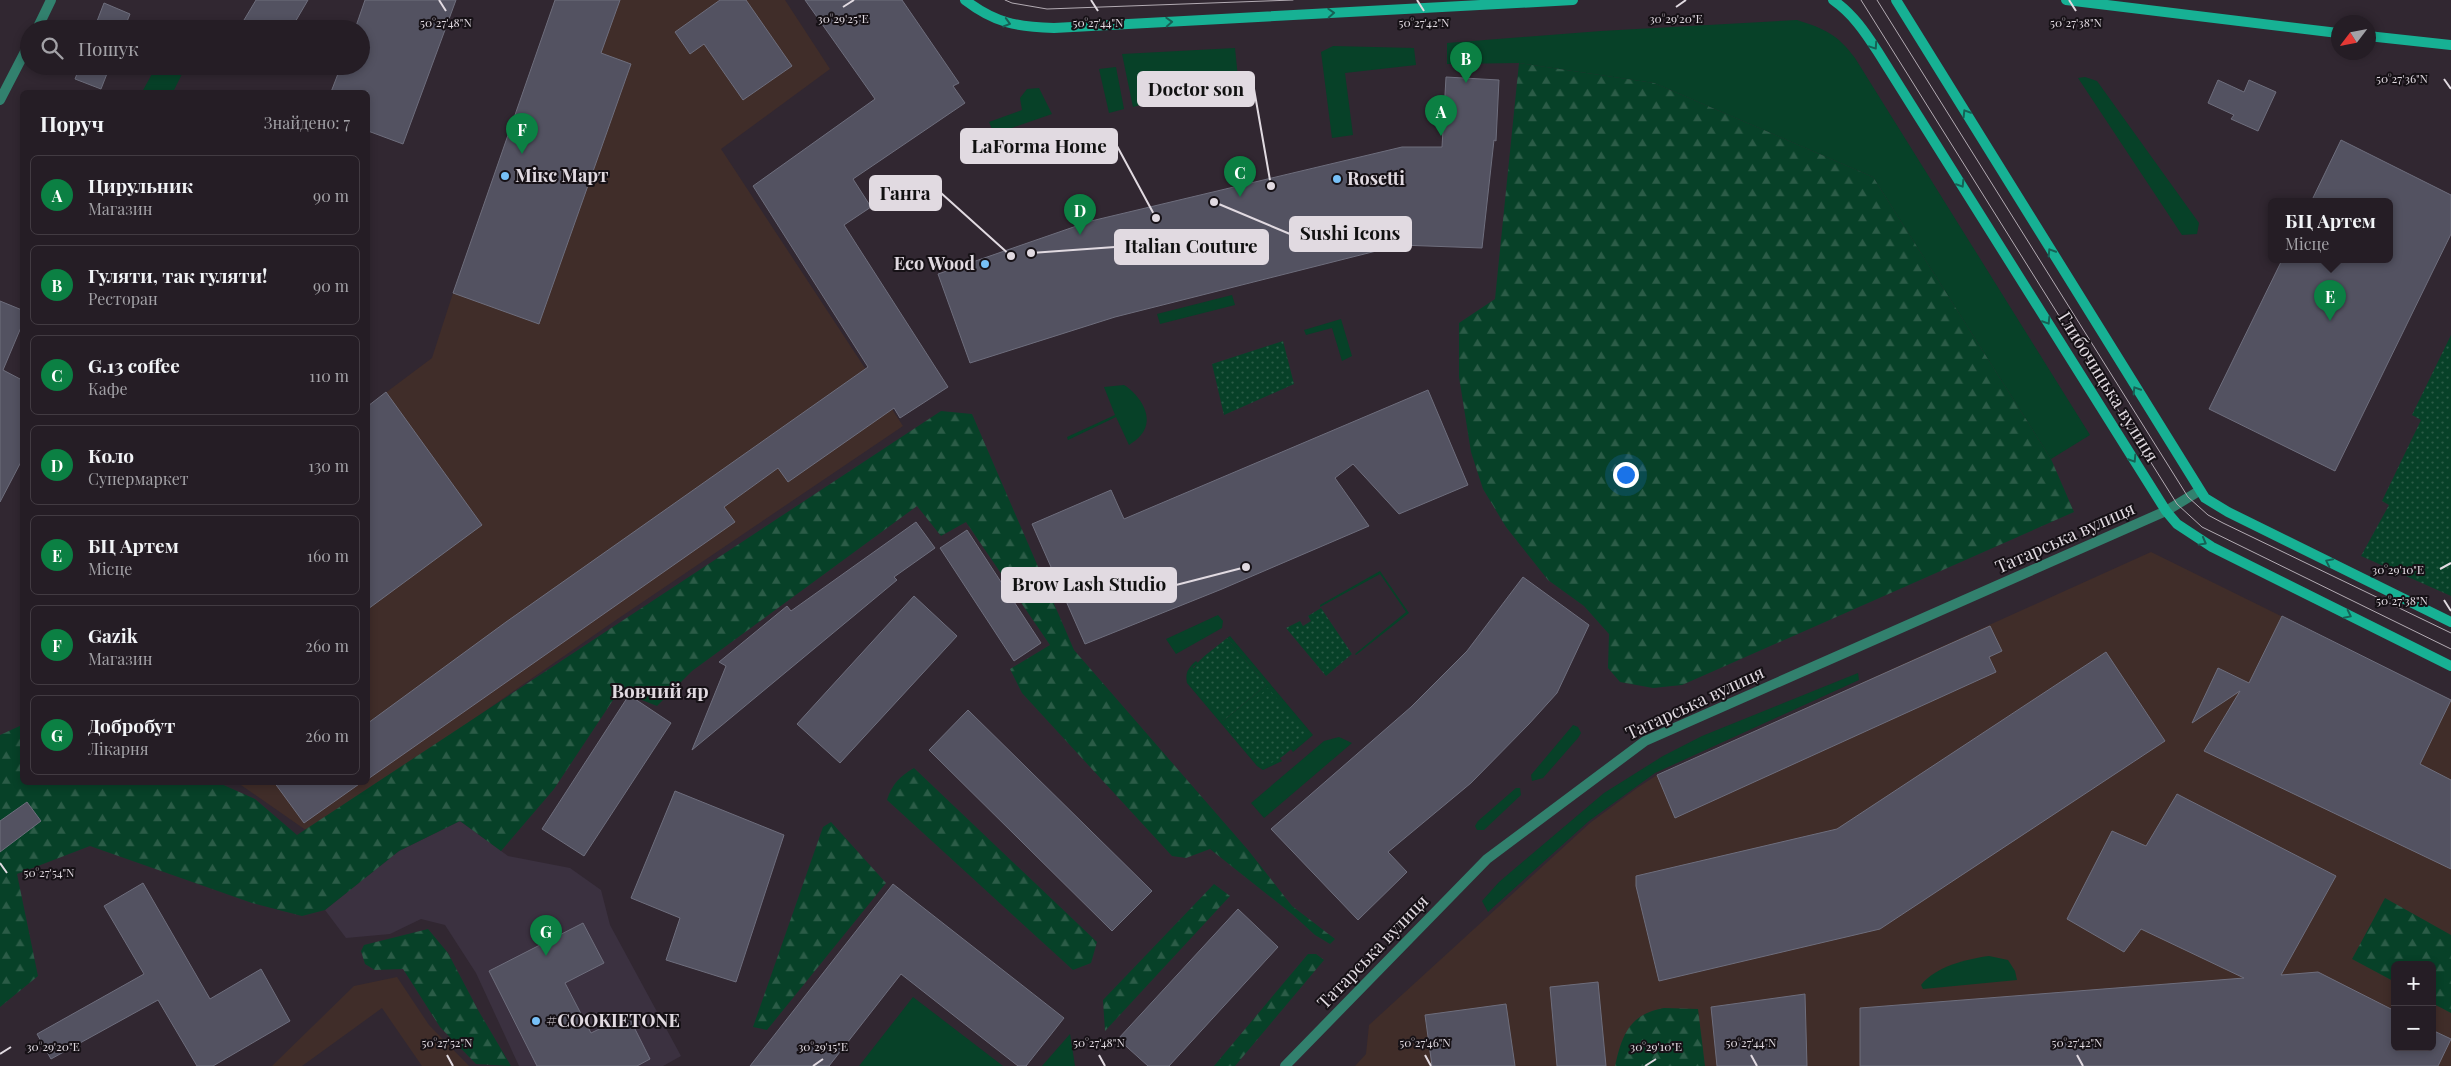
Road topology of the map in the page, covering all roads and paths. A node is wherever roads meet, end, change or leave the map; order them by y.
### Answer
1 (51, 0) edge
2 (965, 0) edge
3 (1573, 0) edge
4 (1833, 0) edge
5 (1852, 0) edge
6 (1896, 0) edge
7 (2066, 0) edge
8 (1844, 8) junction
9 (41, 20) edge
10 (2331, 32) edge
11 (2376, 37) edge
12 (2451, 45) edge
13 (20, 61) edge
14 (0, 100) edge
15 (2199, 491) junction
16 (2166, 511) junction
17 (2451, 622) edge
18 (2451, 666) edge
19 (1285, 1066) edge

1 - 9 street
2 -> 3 main road
4 - 8 main road, Глибочицька вулиця
5 - 8 main road
15 -> 6 main road, Глибочицька вулиця
7 - 10 main road
8 -> 16 main road, Глибочицька вулиця
11 - 12 main road
13 - 14 street
15 - 16 street, Татарська вулиця
17 -> 15 main road, Глибочицька вулиця
16 -> 18 main road, Глибочицька вулиця
16 - 19 street, Татарська вулиця

